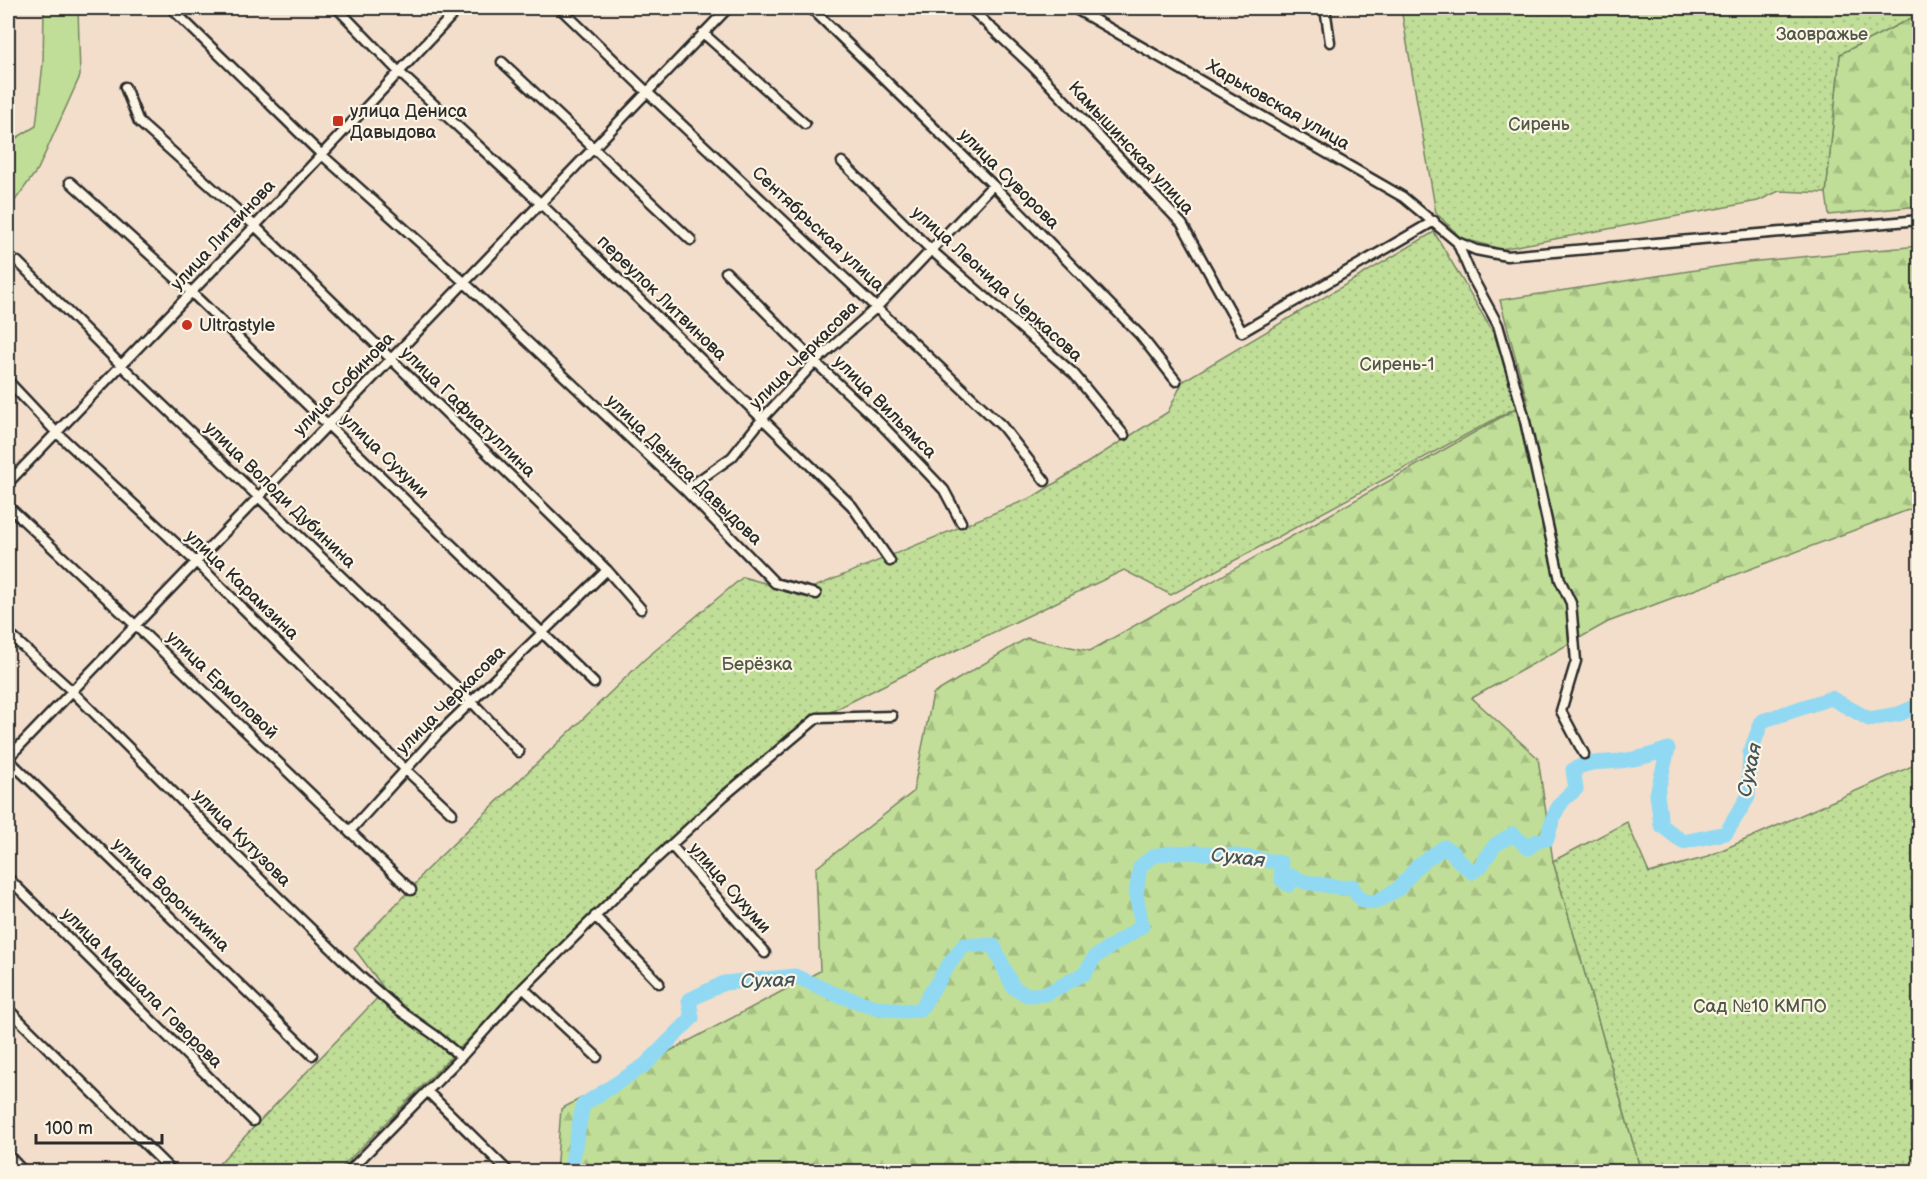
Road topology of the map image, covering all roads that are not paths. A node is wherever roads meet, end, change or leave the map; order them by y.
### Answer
1 (171, 8) edge
2 (337, 8) edge
3 (560, 8) edge
4 (728, 8) edge
5 (811, 8) edge
6 (970, 8) edge
7 (1074, 8) edge
8 (1325, 8) edge
9 (453, 10) edge
10 (704, 33) junction
11 (1330, 42) dead end
12 (502, 62) dead end
13 (398, 71) junction
14 (125, 87) dead end
15 (647, 92) junction
16 (805, 124) dead end
17 (592, 149) junction
18 (321, 154) junction
19 (842, 162) dead end
20 (70, 182) dead end
21 (993, 185) junction
22 (540, 202) junction
23 (1920, 220) edge
24 (1434, 221) junction
25 (255, 226) junction
26 (691, 240) dead end
27 (1457, 242) junction
28 (931, 249) junction
29 (18, 262) dead end
30 (726, 272) dead end
31 (464, 282) junction
32 (192, 293) junction
33 (877, 306) junction
34 (390, 360) junction
35 (815, 362) junction
36 (122, 366) junction
37 (8, 381) edge
38 (1176, 381) dead end
39 (763, 418) junction
40 (328, 424) junction
41 (56, 432) junction
42 (1124, 435) dead end
43 (1045, 481) dead end
44 (8, 483) edge
45 (685, 490) junction
46 (258, 497) junction
47 (8, 506) edge
48 (961, 522) dead end
49 (890, 561) dead end
50 (196, 562) junction
51 (607, 570) junction
52 (816, 594) dead end
53 (641, 609) dead end
54 (135, 625) junction
55 (8, 633) edge
56 (542, 633) junction
57 (594, 682) dead end
58 (72, 691) junction
59 (472, 702) junction
60 (892, 716) dead end
61 (519, 752) dead end
62 (1584, 754) dead end
63 (8, 758) edge
64 (405, 769) junction
65 (452, 813) dead end
66 (349, 832) junction
67 (671, 845) junction
68 (8, 878) edge
69 (411, 890) dead end
70 (595, 916) junction
71 (765, 952) dead end
72 (659, 983) dead end
73 (522, 988) junction
74 (8, 1008) edge
75 (312, 1055) dead end
76 (461, 1057) junction
77 (597, 1057) dead end
78 (428, 1092) junction
79 (253, 1121) dead end
80 (8, 1155) edge
81 (508, 1171) edge
82 (24, 1172) edge
83 (173, 1172) edge
84 (348, 1172) edge

1 - 18 street, улица Дениса Давыдова
2 - 13 street, переулок Литвинова
3 - 15 street, Сентябрьская улица
4 - 10 street, улица Собинова
5 - 21 street, улица Суворова
6 - 24 street, Камышинская улица
7 - 24 street, Харьковская улица
8 - 11 street
9 - 13 street, улица Литвинова
10 - 15 street, улица Собинова
10 - 16 street
12 - 17 street
13 - 18 street, улица Литвинова
13 - 22 street, переулок Литвинова
14 - 25 street, улица Гафиатуллина
15 - 17 street, улица Собинова
15 - 33 street, Сентябрьская улица
17 - 22 street, улица Собинова
17 - 26 street
18 - 25 street, улица Литвинова
18 - 31 street, улица Дениса Давыдова
19 - 28 street, улица Леонида Черкасова
20 - 32 street, улица Сухуми
21 - 28 street, улица Черкасова
21 - 38 street, улица Суворова
22 - 31 street, улица Собинова
22 - 39 street, переулок Литвинова
23 - 27 street
24 - 27 street, Харьковская улица
25 - 32 street, улица Литвинова
25 - 34 street, улица Гафиатуллина
27 - 62 street
28 - 33 street, улица Черкасова
28 - 42 street, улица Леонида Черкасова
29 - 36 street, улица Володи Дубинина
30 - 35 street, улица Вильямса
31 - 34 street, улица Собинова
31 - 45 street, улица Дениса Давыдова
32 - 36 street, улица Литвинова
32 - 40 street, улица Сухуми
33 - 35 street, улица Черкасова
33 - 43 street, Сентябрьская улица
34 - 40 street, улица Собинова
34 - 51 street, улица Гафиатуллина
35 - 39 street, улица Черкасова
35 - 48 street, улица Вильямса
36 - 41 street, улица Литвинова
36 - 46 street, улица Володи Дубинина
37 - 41 street, улица Карамзина
39 - 45 street, улица Черкасова
39 - 49 street, переулок Литвинова
40 - 46 street, улица Собинова
40 - 56 street, улица Сухуми
41 - 44 street, улица Литвинова
41 - 50 street, улица Карамзина
45 - 52 street, улица Дениса Давыдова
46 - 50 street, улица Собинова
46 - 59 street, улица Володи Дубинина
47 - 54 street, улица Ермоловой
50 - 54 street, улица Собинова
50 - 64 street, улица Карамзина
51 - 53 street, улица Гафиатуллина
51 - 56 street, улица Черкасова
54 - 58 street, улица Собинова
54 - 66 street, улица Ермоловой
55 - 58 street, улица Кутузова
56 - 57 street, улица Сухуми
56 - 59 street, улица Черкасова
58 - 63 street, улица Собинова
58 - 76 street, улица Кутузова
59 - 61 street, улица Володи Дубинина
59 - 64 street, улица Черкасова
60 - 67 street
63 - 75 street, улица Воронихина
64 - 65 street, улица Карамзина
64 - 66 street, улица Черкасова
66 - 69 street, улица Ермоловой
67 - 70 street
67 - 71 street, улица Сухуми
68 - 79 street, улица Маршала Говорова
70 - 72 street
70 - 73 street
73 - 76 street
73 - 77 street
74 - 83 street
76 - 78 street
78 - 81 street
78 - 84 street
80 - 82 street

